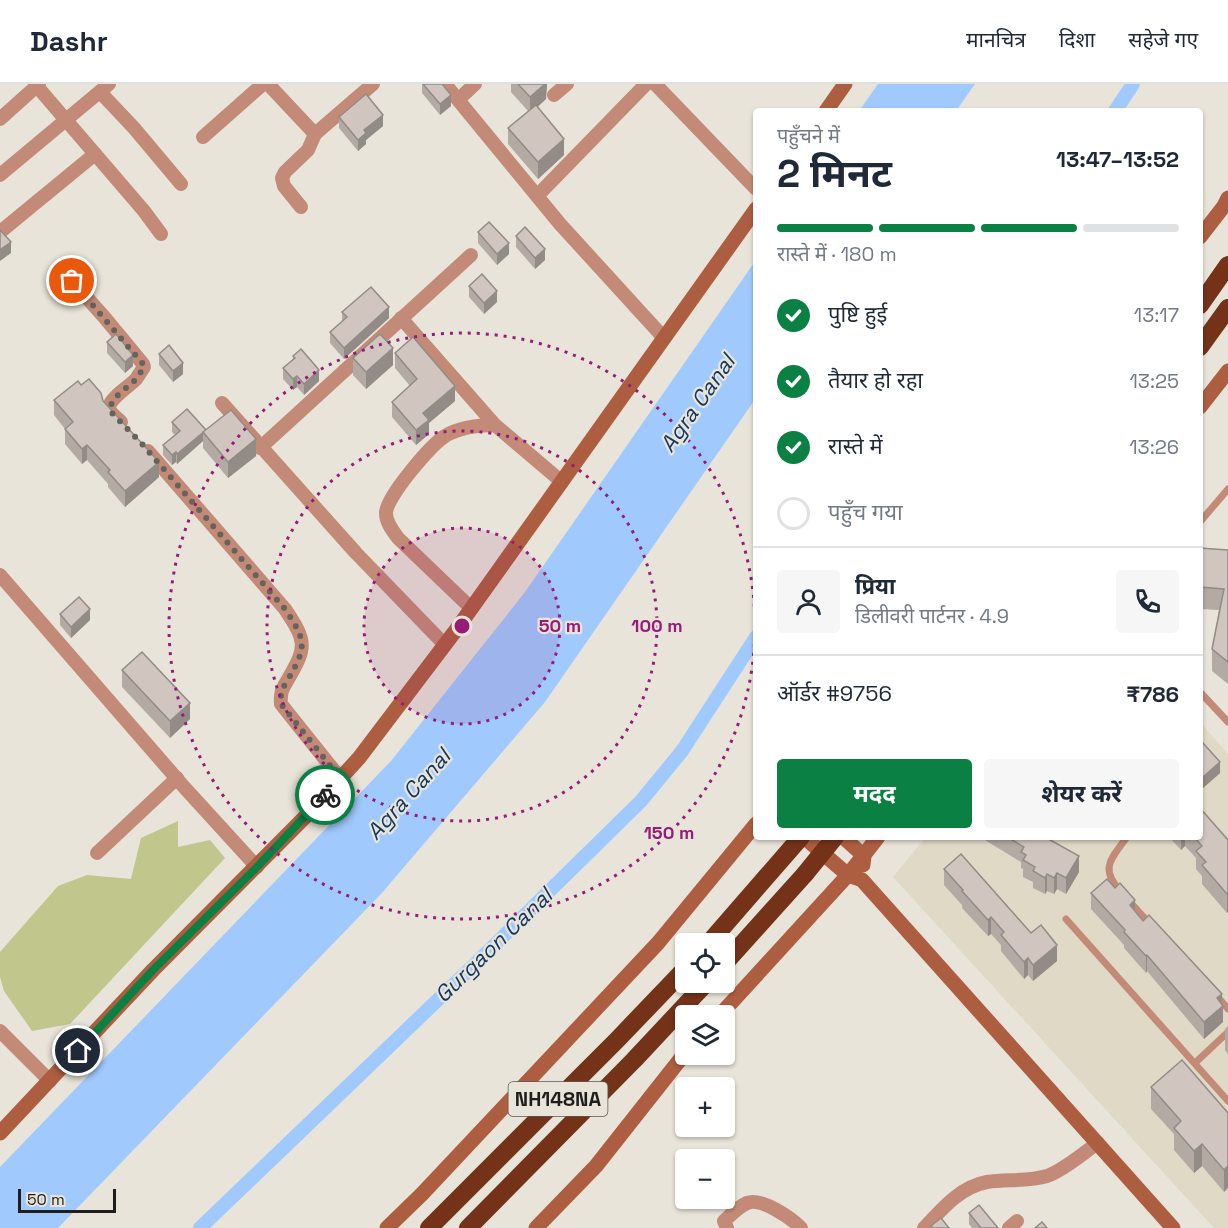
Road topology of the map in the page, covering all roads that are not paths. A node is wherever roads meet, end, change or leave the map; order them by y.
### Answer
1 (263, 84) edge
2 (268, 84) edge
3 (374, 84) edge
4 (446, 84) edge
5 (475, 84) edge
6 (567, 84) edge
7 (646, 84) edge
8 (655, 84) edge
9 (845, 84) edge
10 (37, 85) edge
11 (104, 88) edge
12 (554, 95) dead end
13 (459, 99) junction
14 (828, 108) edge
15 (0, 119) edge
16 (67, 120) junction
17 (315, 134) junction
18 (203, 137) dead end
19 (95, 154) junction
20 (0, 176) edge
21 (181, 184) dead end
22 (753, 186) edge
23 (537, 196) junction
24 (1228, 198) edge
25 (302, 207) dead end
26 (753, 213) edge
27 (0, 232) edge
28 (1203, 233) edge
29 (161, 234) dead end
30 (471, 255) dead end
31 (1228, 265) edge
32 (64, 272) dead end
33 (1203, 301) edge
34 (1228, 308) edge
35 (402, 318) junction
36 (664, 338) junction
37 (1203, 343) edge
38 (1228, 370) edge
39 (222, 403) dead end
40 (1203, 403) edge
41 (495, 425) junction
42 (260, 448) junction
43 (562, 482) junction
44 (1228, 489) edge
45 (1203, 518) edge
46 (0, 575) edge
47 (471, 608) junction
48 (445, 645) junction
49 (1203, 696) edge
50 (1228, 722) edge
51 (177, 778) junction
52 (340, 778) junction
53 (753, 828) edge
54 (800, 840) edge
55 (807, 840) edge
56 (833, 840) edge
57 (846, 840) edge
58 (876, 840) edge
59 (1125, 840) edge
60 (97, 853) dead end
61 (864, 856) junction
62 (257, 867) junction
63 (855, 878) junction
64 (1066, 919) dead end
65 (1156, 930) edge
66 (718, 933) edge
67 (735, 952) edge
68 (675, 979) edge
69 (1212, 991) edge
70 (696, 993) edge
71 (730, 1005) edge
72 (1228, 1009) edge
73 (0, 1031) edge
74 (1228, 1032) edge
75 (1195, 1063) junction
76 (676, 1065) edge
77 (50, 1081) junction
78 (1228, 1101) edge
79 (0, 1133) edge
80 (1098, 1143) junction
81 (387, 1228) edge
82 (429, 1228) edge
83 (468, 1228) edge
84 (536, 1228) edge
85 (727, 1228) edge
86 (801, 1228) edge
87 (924, 1228) edge
88 (1173, 1228) edge

1 - 18 street
2 - 17 street
3 - 17 street
4 - 13 street
5 - 13 street
6 - 12 street
7 - 23 street
8 - 22 street
9 - 14 street
10 - 15 street
10 - 16 street
11 - 16 street
11 - 21 street
13 - 23 street
16 - 19 street
16 - 20 street
17 - 25 street
19 - 27 street
19 - 29 street
23 - 36 street
24 - 28 street
26 - 36 street
30 - 35 street
31 - 33 highway
32 - 52 street
34 - 37 highway
35 - 41 street
35 - 42 street
36 - 43 street
38 - 40 street
39 - 42 street
41 - 43 street
41 - 47 street
42 - 48 street
43 - 47 street
44 - 45 lane
46 - 51 street
47 - 48 street
48 - 52 street
49 - 50 lane
51 - 60 street
51 - 62 street
52 - 62 street
53 - 81 street
54 - 66 highway
55 - 63 street
56 - 67 highway, bridge
57 - 61 street
58 - 61 street
59 - 65 lane
61 - 63 street
62 - 77 street
63 - 71 street
63 - 80 street
64 - 75 lane
68 - 82 highway, NH148NA
69 - 72 lane
70 - 83 highway, NH148NA
73 - 77 street
74 - 75 lane
75 - 78 lane
76 - 84 street
77 - 79 street
80 - 87 street
80 - 88 street
85 - 86 street

